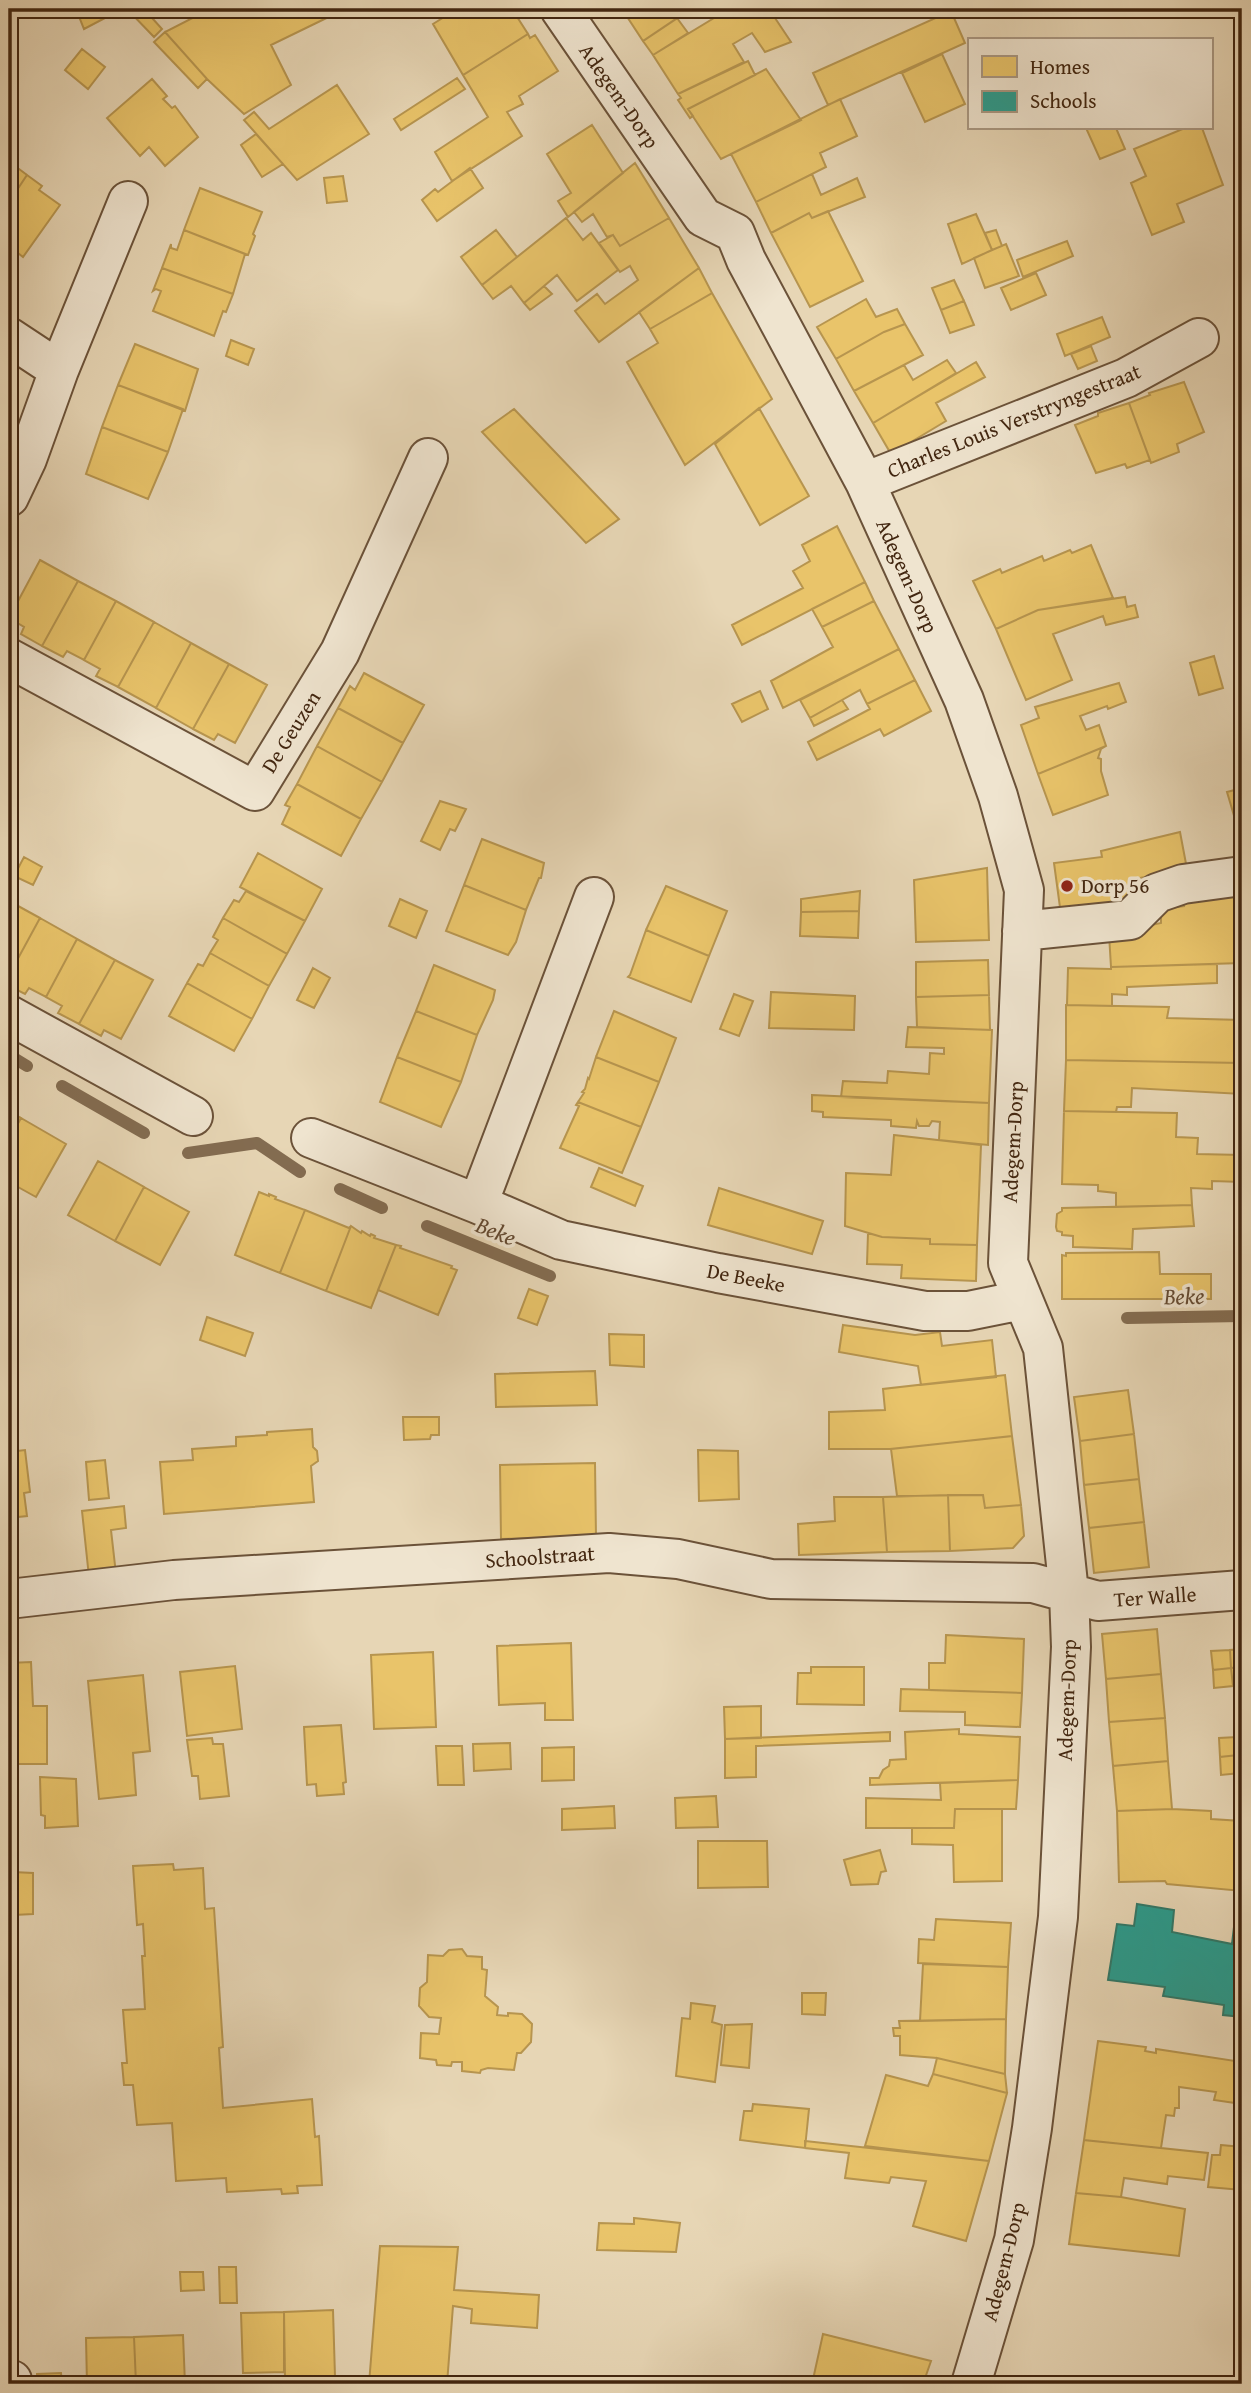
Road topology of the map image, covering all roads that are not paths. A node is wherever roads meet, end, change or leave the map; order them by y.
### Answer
1 (560, 9) edge
2 (128, 201) dead end
3 (9, 337) edge
4 (1199, 338) dead end
5 (59, 370) junction
6 (428, 458) dead end
7 (865, 482) junction
8 (9, 497) edge
9 (9, 658) edge
10 (1242, 876) edge
11 (594, 897) dead end
12 (1022, 931) junction
13 (9, 1015) edge
14 (193, 1116) dead end
15 (310, 1138) dead end
16 (478, 1204) junction
17 (1022, 1300) junction
18 (1242, 1590) edge
19 (1069, 1592) junction
20 (9, 1599) edge
21 (971, 2384) edge

1 - 7 street, Adegem-Dorp
2 - 5 street
3 - 5 street
4 - 7 street, Charles Louis Verstryngestraat
5 - 8 street
6 - 9 street, De Geuzen
7 - 12 street, Adegem-Dorp
10 - 12 street
11 - 16 street
12 - 17 street, Adegem-Dorp
13 - 14 street
15 - 16 street, De Beeke
16 - 17 street, De Beeke
17 - 19 street, Adegem-Dorp
18 - 19 street, Ter Walle
19 - 20 street, Schoolstraat
19 - 21 street, Adegem-Dorp

